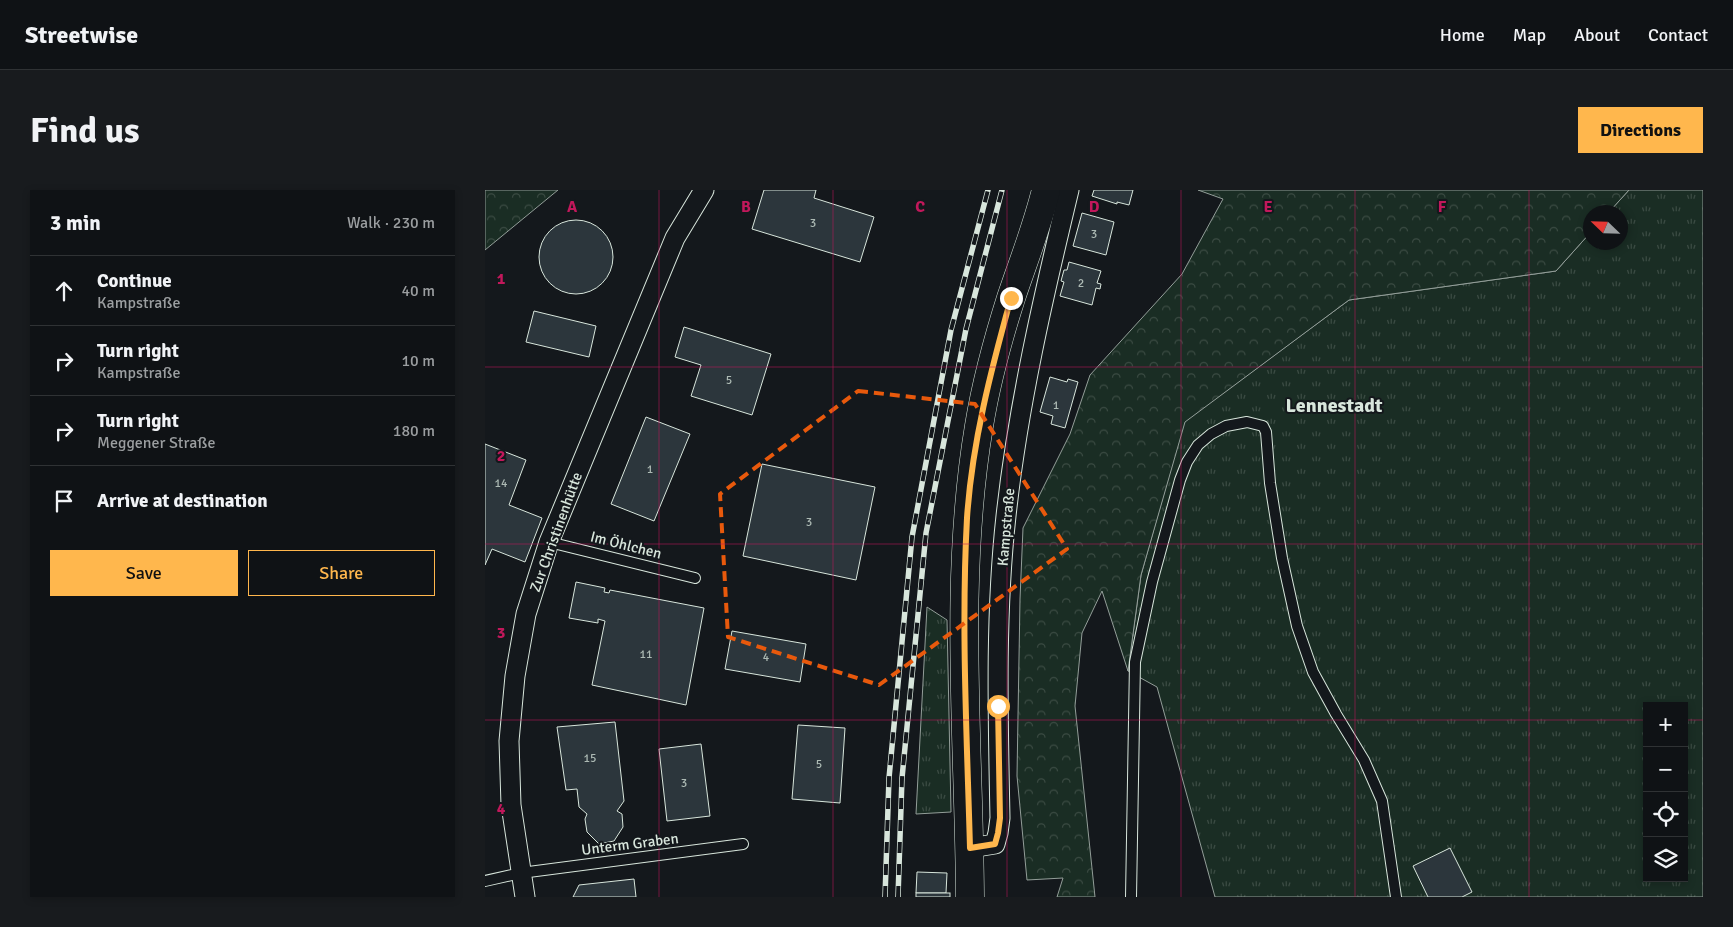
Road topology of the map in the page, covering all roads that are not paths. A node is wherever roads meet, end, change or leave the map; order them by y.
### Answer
1 (704, 190) edge
2 (1046, 190) edge
3 (1069, 190) edge
4 (549, 542) junction
5 (695, 578) dead end
6 (743, 844) dead end
7 (970, 848) junction
8 (521, 873) junction
9 (485, 882) edge
10 (525, 897) edge
11 (970, 897) edge
12 (1131, 897) edge
13 (1396, 897) edge

1 - 4 street, Zur Christinenhütte
2 - 7 main road
3 - 7 street, Kampstraße
4 - 5 lane, Im Öhlchen
4 - 8 street, Zur Christinenhütte
6 - 8 lane, Unterm Graben
7 - 11 main road
8 - 9 lane, Unterm Graben
8 - 10 street, Zur Christinenhütte
12 - 13 lane

